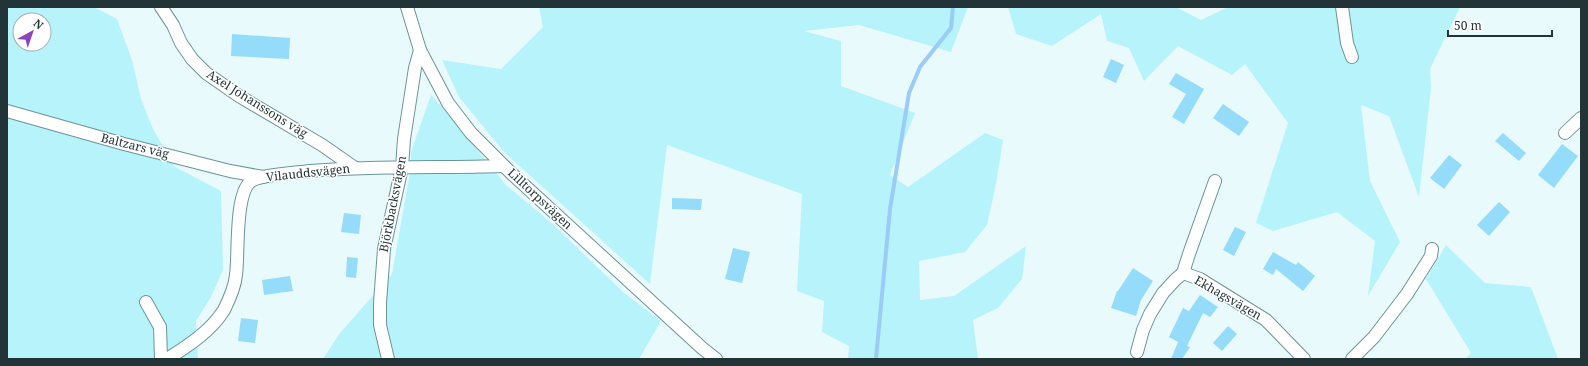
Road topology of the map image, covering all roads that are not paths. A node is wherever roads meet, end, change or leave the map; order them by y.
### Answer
1 (161, 7) edge
2 (407, 7) edge
3 (1342, 7) edge
4 (420, 50) junction
5 (1352, 57) dead end
6 (7, 111) edge
7 (1581, 118) edge
8 (1565, 133) dead end
9 (504, 166) junction
10 (402, 167) junction
11 (355, 168) junction
12 (264, 177) junction
13 (1215, 181) dead end
14 (1432, 249) dead end
15 (1183, 274) junction
16 (146, 302) dead end
17 (1137, 352) dead end
18 (161, 359) edge
19 (167, 359) edge
20 (388, 359) edge
21 (716, 359) edge
22 (1304, 359) edge
23 (1352, 359) edge

1 - 11 street, Axel Johanssons väg
2 - 4 street, Lilltorpsvägen
3 - 5 street
4 - 9 street, Lilltorpsvägen
4 - 10 street, Björkbacksvägen
6 - 12 street, Baltzars väg
7 - 8 street
9 - 10 street, Vilauddsvägen
9 - 21 street, Lilltorpsvägen
10 - 11 street, Vilauddsvägen
10 - 20 street, Björkbacksvägen
11 - 12 street, Vilauddsvägen
12 - 19 street, Vilauddsvägen
13 - 15 street, Ekhagsvägen
14 - 23 street
15 - 17 street, Ekhagsvägen
15 - 22 street, Ekhagsvägen
16 - 18 street

